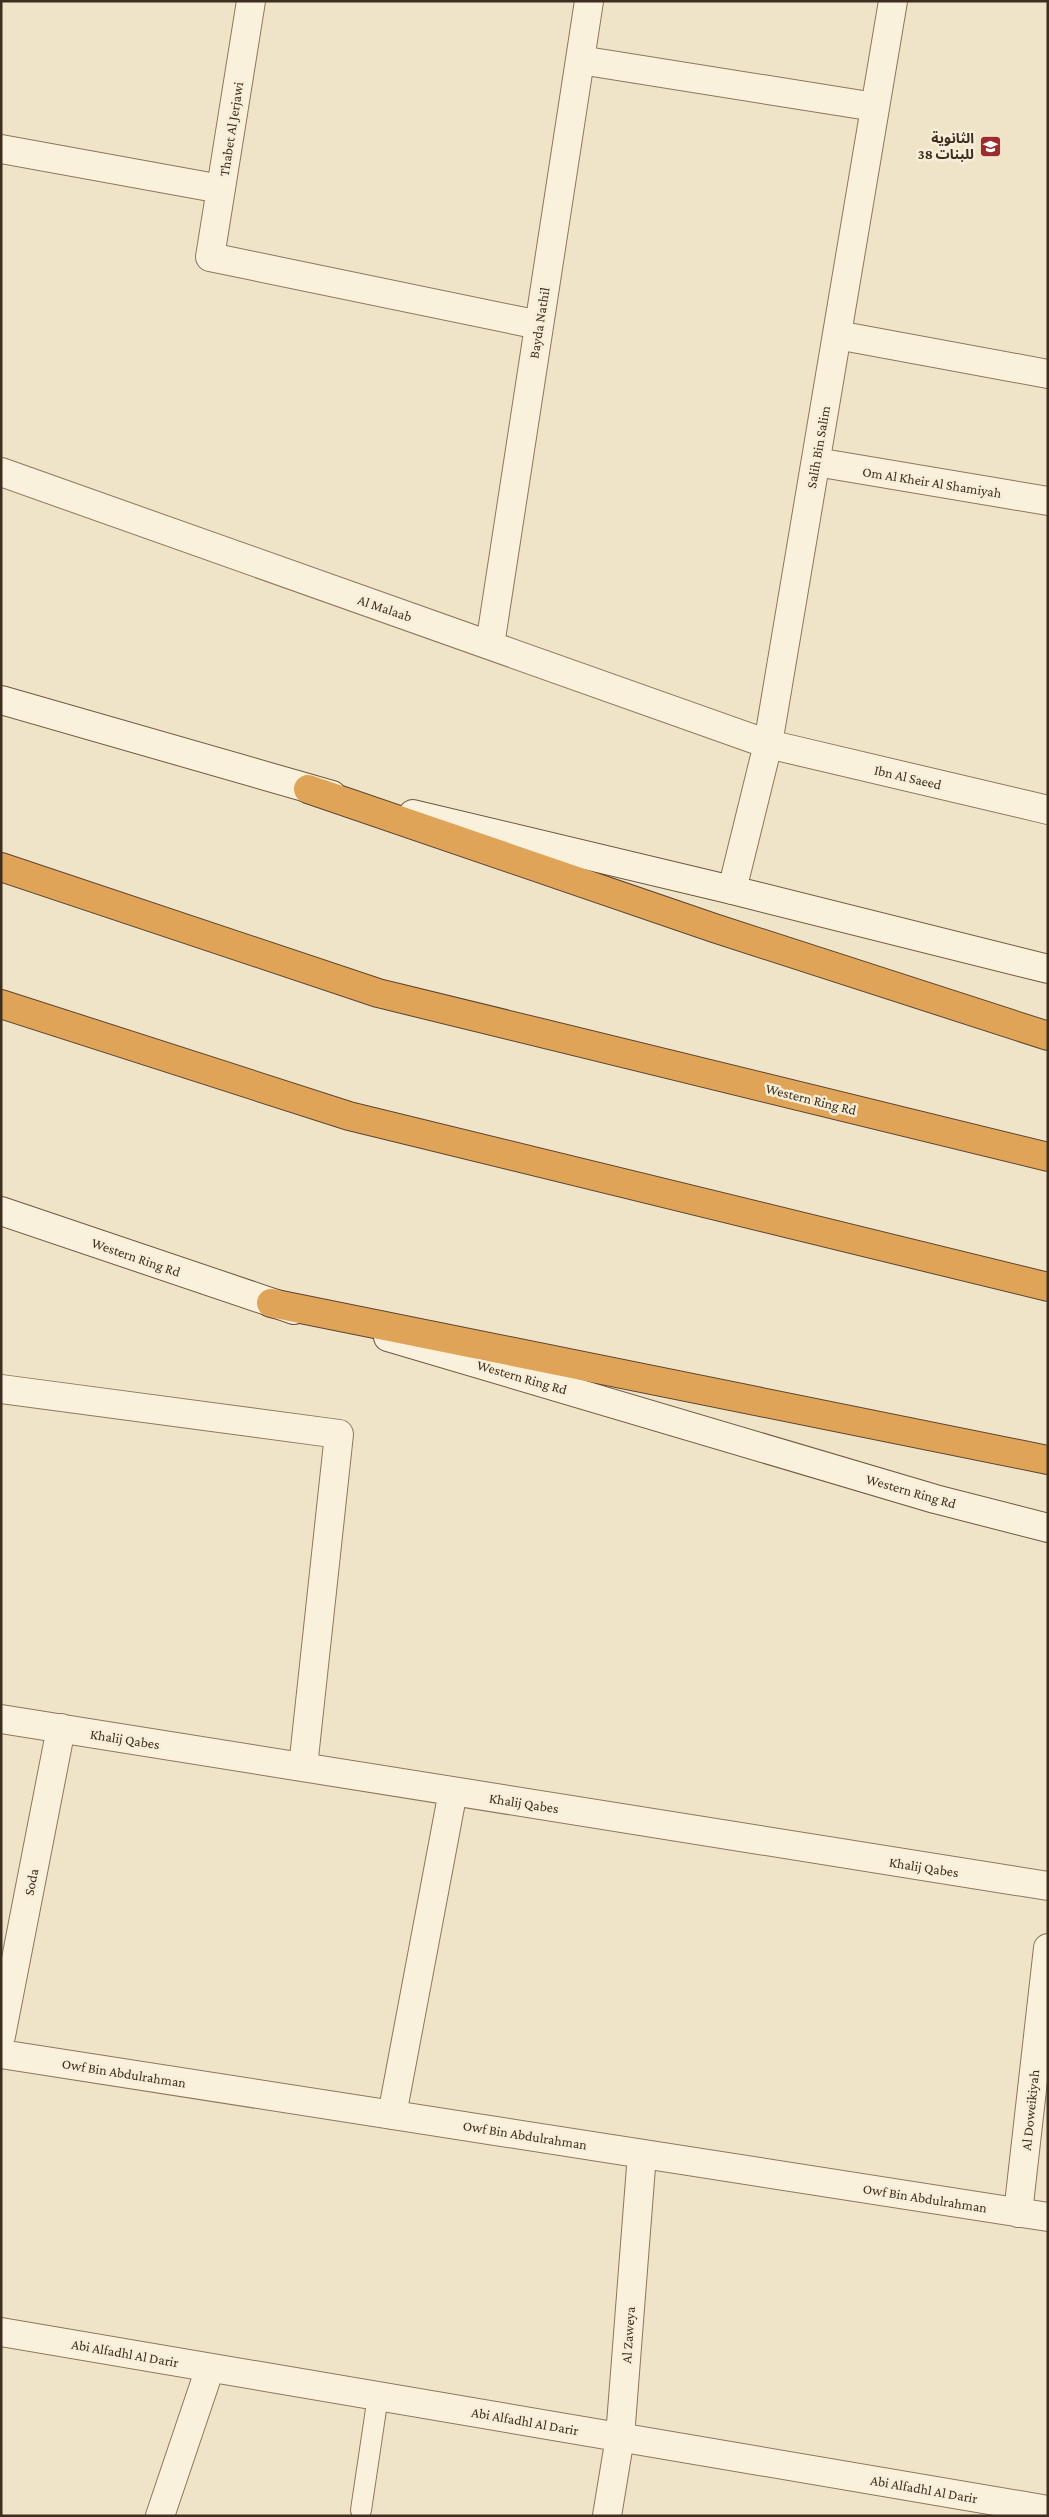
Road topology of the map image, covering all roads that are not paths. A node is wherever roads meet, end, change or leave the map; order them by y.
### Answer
1 (252, 1) edge
2 (588, 1) edge
3 (893, 1) edge
4 (580, 60) junction
5 (875, 107) junction
6 (1, 149) edge
7 (221, 189) junction
8 (539, 325) junction
9 (837, 334) junction
10 (1048, 374) edge
11 (816, 462) junction
12 (1, 472) edge
13 (1048, 501) edge
14 (490, 645) junction
15 (1, 700) edge
16 (768, 744) junction
17 (308, 789) junction
18 (1048, 810) edge
19 (1, 867) edge
20 (732, 890) junction
21 (1048, 969) edge
22 (1, 1004) edge
23 (1048, 1036) edge
24 (1048, 1157) edge
25 (1, 1211) edge
26 (1048, 1287) edge
27 (270, 1303) junction
28 (1, 1389) edge
29 (1048, 1460) edge
30 (1048, 1528) edge
31 (1, 1719) edge
32 (61, 1728) junction
33 (303, 1767) junction
34 (453, 1791) junction
35 (1048, 1886) edge
36 (1048, 1948) edge
37 (1, 2036) edge
38 (1, 2054) edge
39 (392, 2115) junction
40 (642, 2154) junction
41 (1018, 2213) junction
42 (1048, 2218) edge
43 (1, 2332) edge
44 (210, 2368) junction
45 (378, 2396) junction
46 (620, 2437) junction
47 (361, 2510) dead end
48 (1048, 2510) edge
49 (160, 2516) edge
50 (608, 2516) edge

1 - 7 street, Thabet Al Jerjawi
2 - 4 street, Bayda Nathil
3 - 5 street, Salih Bin Salim
4 - 5 street
4 - 8 street, Bayda Nathil
5 - 9 street, Salih Bin Salim
6 - 7 street
7 - 8 street, Thabet Al Jerjawi
8 - 14 street, Bayda Nathil
9 - 10 street
9 - 11 street, Salih Bin Salim
11 - 13 street, Om Al Kheir Al Shamiyah
11 - 16 street, Salih Bin Salim
12 - 14 street, Al Malaab
14 - 16 street, Al Malaab
15 - 17 street
16 - 18 street, Ibn Al Saeed
16 - 20 street, Salih Bin Salim
17 - 20 street
17 - 23 highway
19 - 24 highway, Western Ring Rd
20 - 21 street
22 - 26 highway
25 - 27 street, Western Ring Rd
27 - 29 highway
27 - 30 street, Western Ring Rd
28 - 33 street
31 - 32 street, Khalij Qabes
32 - 33 street, Khalij Qabes
32 - 37 street, Soda
33 - 34 street, Khalij Qabes
34 - 35 street, Khalij Qabes
34 - 39 street
36 - 41 street, Al Doweikiyah
38 - 39 street, Owf Bin Abdulrahman
39 - 40 street, Owf Bin Abdulrahman
40 - 41 street, Owf Bin Abdulrahman
40 - 46 street, Al Zaweya
41 - 42 street, Owf Bin Abdulrahman
43 - 44 street, Abi Alfadhl Al Darir
44 - 45 street, Abi Alfadhl Al Darir
44 - 49 street
45 - 46 street, Abi Alfadhl Al Darir
45 - 47 lane
46 - 48 street, Abi Alfadhl Al Darir
46 - 50 street, Al Zaweya

